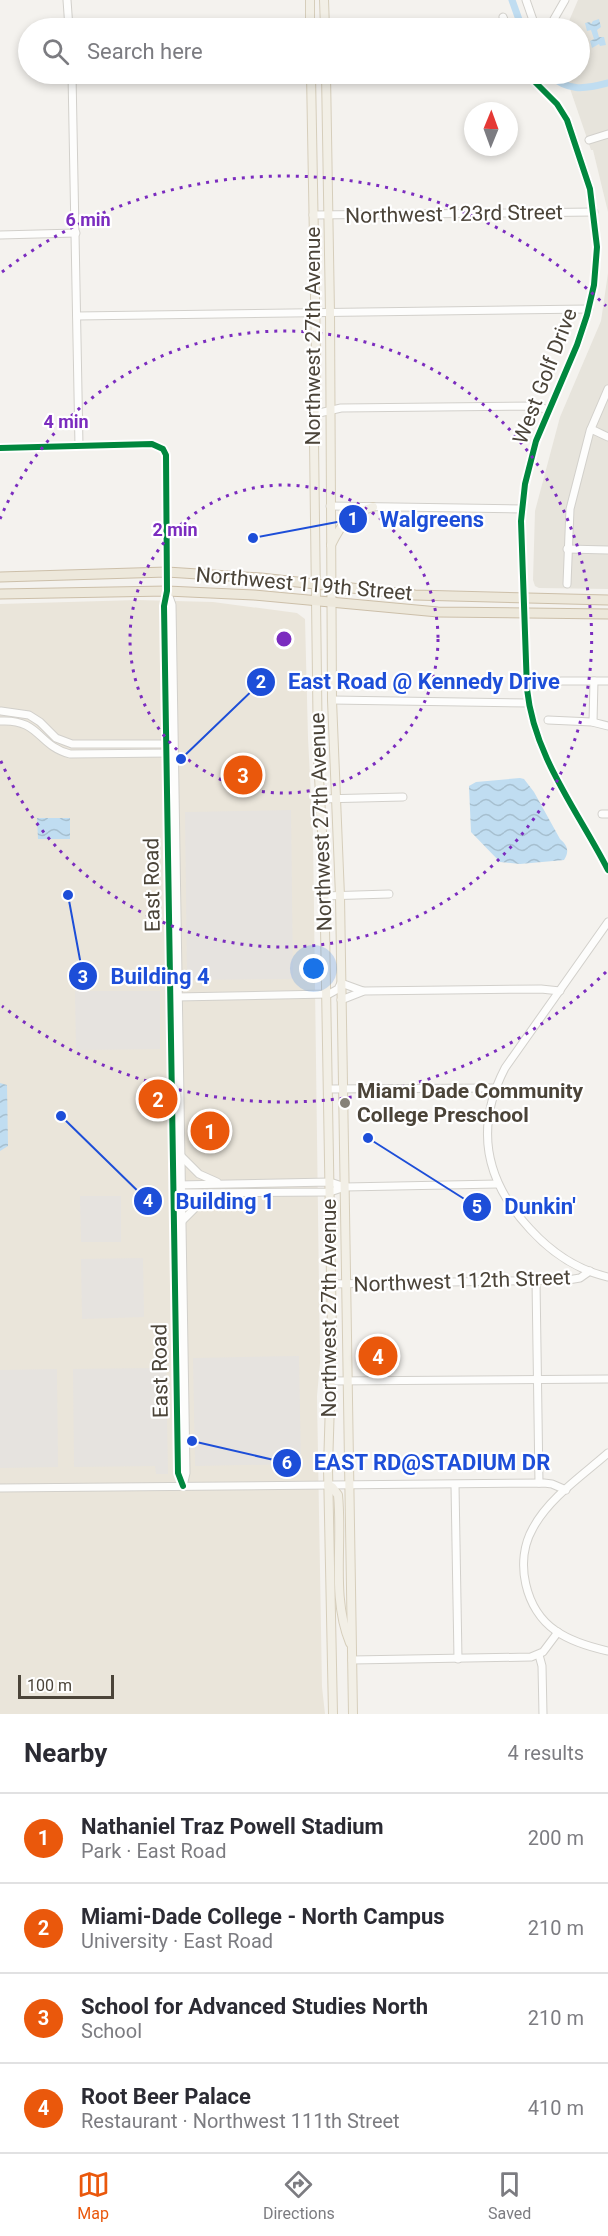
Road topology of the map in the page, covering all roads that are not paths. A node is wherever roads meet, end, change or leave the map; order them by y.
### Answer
1 (67, 0) edge
2 (310, 0) edge
3 (324, 0) edge
4 (526, 0) edge
5 (565, 0) edge
6 (68, 18) edge
7 (310, 18) edge
8 (325, 18) edge
9 (532, 18) edge
10 (555, 18) edge
11 (72, 84) edge
12 (311, 84) edge
13 (326, 84) edge
14 (537, 84) edge
15 (608, 134) edge
16 (589, 140) dead end
17 (594, 212) junction
18 (313, 215) junction
19 (328, 215) junction
20 (76, 233) junction
21 (0, 235) edge
22 (589, 309) junction
23 (315, 313) junction
24 (330, 313) junction
25 (77, 316) junction
26 (608, 389) edge
27 (549, 410) junction
28 (329, 411) junction
29 (315, 414) junction
30 (591, 429) junction
31 (608, 437) edge
32 (79, 446) junction
33 (0, 448) edge
34 (330, 506) junction
35 (373, 507) junction
36 (522, 509) junction
37 (330, 546) junction
38 (567, 549) junction
39 (608, 550) edge
40 (167, 572) junction
41 (0, 577) edge
42 (315, 584) junction
43 (567, 584) dead end
44 (331, 586) junction
45 (167, 591) junction
46 (0, 594) edge
47 (523, 598) junction
48 (608, 600) edge
49 (316, 601) junction
50 (331, 603) junction
51 (524, 613) junction
52 (608, 614) edge
53 (561, 681) dead end
54 (594, 681) junction
55 (608, 681) edge
56 (332, 700) junction
57 (529, 703) junction
58 (1, 710) edge
59 (548, 720) dead end
60 (0, 722) edge
61 (593, 722) junction
62 (608, 726) edge
63 (171, 744) junction
64 (171, 753) junction
65 (404, 797) dead end
66 (320, 799) junction
67 (336, 799) junction
68 (608, 870) edge
69 (389, 894) dead end
70 (324, 896) junction
71 (340, 896) junction
72 (608, 922) edge
73 (341, 983) junction
74 (364, 992) junction
75 (560, 992) junction
76 (326, 994) junction
77 (175, 997) junction
78 (341, 1000) junction
79 (496, 1088) junction
80 (328, 1089) junction
81 (343, 1089) junction
82 (181, 1156) junction
83 (330, 1182) junction
84 (220, 1183) junction
85 (498, 1184) junction
86 (345, 1187) junction
87 (178, 1189) junction
88 (330, 1192) junction
89 (221, 1194) junction
90 (182, 1221) junction
91 (590, 1271) junction
92 (608, 1277) edge
93 (536, 1281) junction
94 (331, 1284) junction
95 (346, 1284) junction
96 (537, 1379) junction
97 (608, 1379) edge
98 (331, 1381) junction
99 (348, 1381) junction
100 (608, 1454) edge
101 (539, 1483) junction
102 (328, 1485) junction
103 (350, 1485) junction
104 (455, 1485) junction
105 (183, 1486) junction
106 (0, 1488) edge
107 (566, 1490) junction
108 (558, 1632) junction
109 (352, 1650) junction
110 (608, 1651) edge
111 (539, 1655) junction
112 (458, 1659) junction
113 (352, 1660) junction
114 (333, 1714) edge
115 (353, 1714) edge
116 (543, 1714) edge

1 - 6 street
2 - 7 main road
3 - 8 main road
4 - 9 street
5 - 10 street
11 - 20 street
12 - 18 main road, Northwest 27th Avenue
13 - 19 main road, Northwest 27th Avenue
14 - 17 street, West Golf Drive
15 - 16 street
17 - 19 street, Northwest 123rd Street
17 - 22 street, West Golf Drive
18 - 19 street, Northwest 123rd Street
18 - 23 main road, Northwest 27th Avenue
19 - 24 main road, Northwest 27th Avenue
20 - 21 street
20 - 25 street
22 - 24 street
22 - 27 street, West Golf Drive
23 - 24 street
23 - 25 street
23 - 29 main road, Northwest 27th Avenue
24 - 28 main road, Northwest 27th Avenue
25 - 32 street
26 - 30 street
27 - 28 street
27 - 36 street, West Golf Drive
28 - 29 street
28 - 34 main road, Northwest 27th Avenue
29 - 42 main road, Northwest 27th Avenue
30 - 31 street
30 - 38 street
32 - 33 street
32 - 40 street, East Road
34 - 35 street
34 - 37 main road, Northwest 27th Avenue
35 - 36 street
35 - 37 main road
36 - 47 street, West Golf Drive
37 - 44 main road, Northwest 27th Avenue
38 - 39 street
38 - 43 street
40 - 41 highway, Northwest 119th Street
40 - 42 highway, Northwest 119th Street
40 - 45 street, East Road
42 - 44 highway, Northwest 119th Street
42 - 49 main road, Northwest 27th Avenue
44 - 47 highway, Northwest 119th Street
44 - 50 main road, Northwest 27th Avenue
45 - 46 highway, Northwest 119th Street
45 - 49 highway, Northwest 119th Street
45 - 63 street, East Road
47 - 48 highway, Northwest 119th Street
47 - 51 street, West Golf Drive
49 - 50 highway, Northwest 119th Street
49 - 66 main road, Northwest 27th Avenue
50 - 51 highway, Northwest 119th Street
50 - 56 main road, Northwest 27th Avenue
51 - 52 highway, Northwest 119th Street
51 - 57 street, West Golf Drive
53 - 54 street
54 - 55 street
54 - 61 street
56 - 57 street
56 - 67 main road, Northwest 27th Avenue
57 - 68 street, West Golf Drive
58 - 60 street
58 - 63 street
59 - 61 street
60 - 64 street
61 - 62 street
63 - 64 street, East Road
64 - 77 street, East Road
65 - 67 street
66 - 67 street
66 - 70 main road, Northwest 27th Avenue
67 - 71 main road, Northwest 27th Avenue
69 - 71 street
70 - 71 street
70 - 76 main road, Northwest 27th Avenue
71 - 73 main road, Northwest 27th Avenue
72 - 75 street
73 - 74 street
73 - 76 street
73 - 78 main road, Northwest 27th Avenue
74 - 75 street
74 - 78 street
75 - 79 street
76 - 77 street
76 - 80 main road, Northwest 27th Avenue
77 - 82 street, East Road
77 - 87 street, East Road
78 - 81 main road, Northwest 27th Avenue
79 - 81 street
79 - 85 street
80 - 81 street
80 - 83 main road, Northwest 27th Avenue
81 - 86 main road, Northwest 27th Avenue
82 - 84 street
82 - 87 street, East Road
83 - 84 street
83 - 86 street
83 - 88 main road, Northwest 27th Avenue
84 - 87 street
85 - 86 street
85 - 91 street
86 - 88 street
86 - 95 main road, Northwest 27th Avenue
87 - 89 street
87 - 90 street, East Road
87 - 105 street, East Road
88 - 89 street
88 - 94 main road, Northwest 27th Avenue
89 - 90 street
90 - 105 street, East Road
91 - 92 street
91 - 93 street, Northwest 112th Street
93 - 95 street, Northwest 112th Street
93 - 96 street
94 - 95 street, Northwest 112th Street
94 - 98 main road, Northwest 27th Avenue
95 - 99 main road, Northwest 27th Avenue
96 - 97 street
96 - 99 street
96 - 101 street
98 - 99 street
98 - 102 main road, Northwest 27th Avenue
99 - 103 main road, Northwest 27th Avenue
100 - 107 street
101 - 104 street
101 - 107 street
102 - 103 street
102 - 105 street
102 - 109 main road
102 - 114 main road, Northwest 27th Avenue
103 - 104 street
103 - 109 main road, Northwest 27th Avenue
104 - 112 street
105 - 106 street
107 - 108 street
108 - 110 street
108 - 111 street
109 - 113 main road, Northwest 27th Avenue
111 - 112 street
111 - 116 street
112 - 113 street
113 - 115 main road, Northwest 27th Avenue

